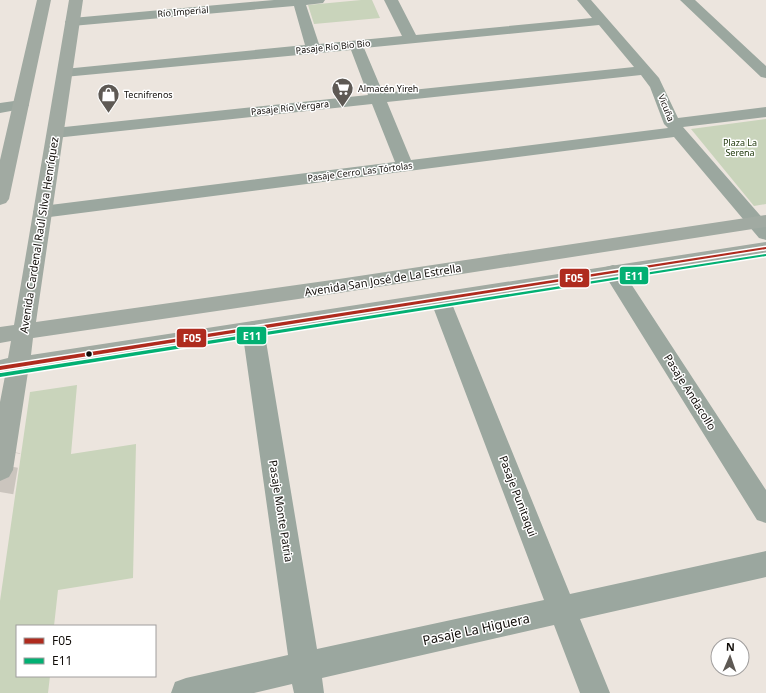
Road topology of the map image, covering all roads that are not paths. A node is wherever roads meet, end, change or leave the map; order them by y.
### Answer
1 (44, 0) edge
2 (76, 0) edge
3 (318, 0) edge
4 (390, 0) edge
5 (584, 0) edge
6 (687, 0) edge
7 (299, 2) junction
8 (602, 21) junction
9 (72, 22) junction
10 (411, 39) junction
11 (356, 45) junction
12 (313, 49) junction
13 (645, 70) junction
14 (64, 73) junction
15 (766, 74) edge
16 (378, 99) junction
17 (21, 105) junction
18 (0, 108) edge
19 (766, 112) edge
20 (675, 128) junction
21 (55, 133) junction
22 (405, 167) junction
23 (0, 200) edge
24 (42, 212) junction
25 (763, 226) edge
26 (766, 248) edge
27 (614, 272) junction
28 (440, 299) junction
29 (252, 329) junction
30 (23, 332) junction
31 (0, 335) edge
32 (9, 367) edge
33 (0, 470) tunnel mouth
34 (766, 512) edge
35 (766, 564) edge
36 (562, 610) junction
37 (307, 680) edge
38 (186, 693) edge
39 (595, 693) edge

1 - 17 main road
2 - 9 main road, Avenida Cardenal Raúl Silva Henríquez
3 - 7 street, Río Imperial
4 - 10 street
5 - 8 street, Vicuña
6 - 15 street
7 - 9 street, Río Imperial
7 - 12 street
8 - 10 street, Pasaje Río Bio Bio
8 - 13 street, Vicuña
9 - 14 main road, Avenida Cardenal Raúl Silva Henríquez
10 - 11 street, Pasaje Río Bio Bio
11 - 12 street, Pasaje Río Bio Bio
11 - 16 street
12 - 14 street, Pasaje Río Bio Bio
13 - 16 street, Pasaje Río Vergara
13 - 20 street, Vicuña
14 - 21 main road, Avenida Cardenal Raúl Silva Henríquez
16 - 21 street, Pasaje Río Vergara
16 - 22 street
17 - 18 street
17 - 23 main road
19 - 20 street, Pasaje Cerro Las Tórtolas
20 - 22 street, Pasaje Cerro Las Tórtolas
20 - 25 street, Vicuña
21 - 24 main road, Avenida Cardenal Raúl Silva Henríquez
22 - 24 street, Pasaje Cerro Las Tórtolas
24 - 30 main road, Avenida Cardenal Raúl Silva Henríquez
25 - 30 main road, Avenida San José de La Estrella
26 - 27 main road
27 - 28 main road
27 - 34 street, Pasaje Andacollo
28 - 29 main road
28 - 36 street, Pasaje Punitaqui
29 - 32 main road
29 - 37 street, Pasaje Monte Patria
30 - 31 main road, Avenida San José de La Estrella
30 - 32 main road, Avenida Cardenal Raúl Silva Henríquez
32 - 33 main road, Avenida Cardenal Raúl Silva Henríquez
35 - 36 street, Pasaje La Higuera
36 - 37 street, Pasaje La Higuera
36 - 39 street, Pasaje Punitaqui
37 - 38 street, Pasaje La Higuera

